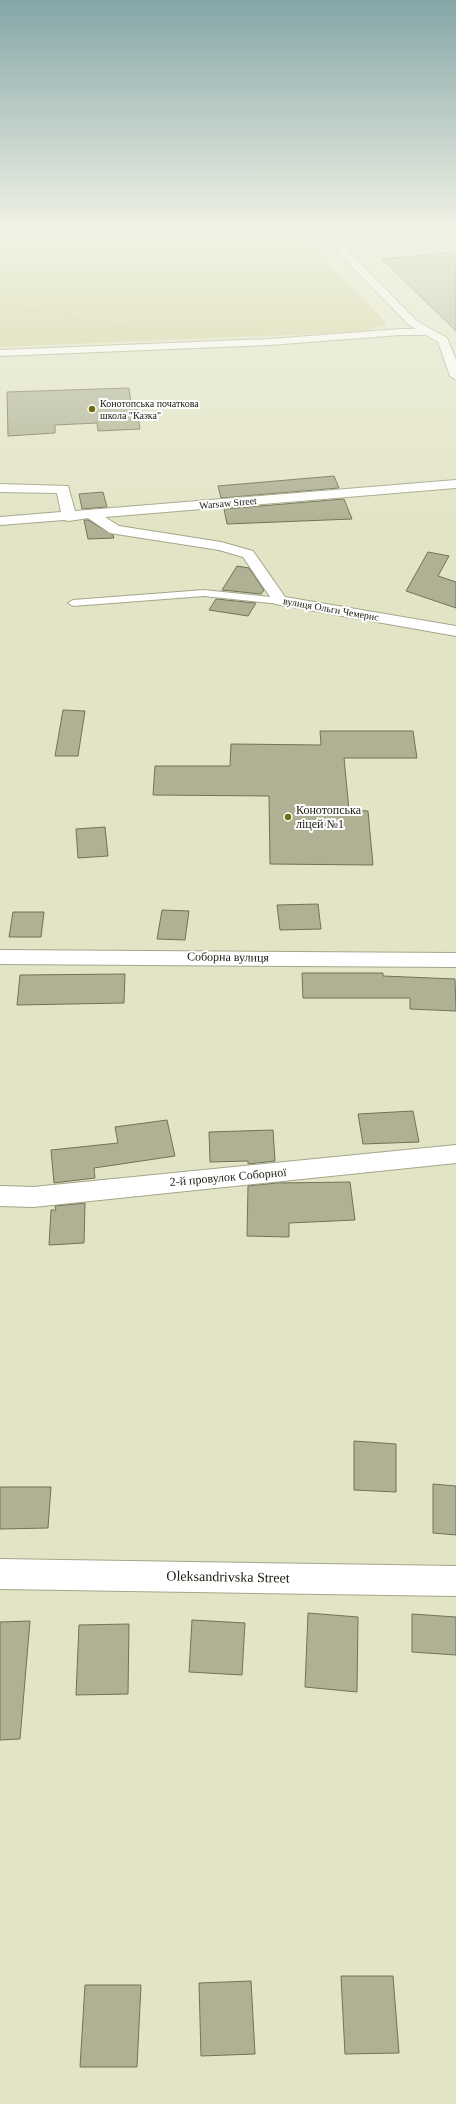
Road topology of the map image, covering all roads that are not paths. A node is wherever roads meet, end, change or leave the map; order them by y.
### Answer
1 (425, 329) edge
2 (430, 332) junction
3 (450, 332) dead end
4 (0, 353) edge
5 (456, 376) edge
6 (456, 484) edge
7 (0, 488) edge
8 (93, 515) junction
9 (69, 517) junction
10 (0, 521) edge
11 (280, 601) junction
12 (73, 603) dead end
13 (456, 631) edge
14 (0, 957) edge
15 (456, 960) edge
16 (456, 1154) edge
17 (0, 1196) edge
18 (0, 1574) edge
19 (456, 1581) edge

1 - 2 street
2 - 3 street
2 - 4 street
2 - 5 street
6 - 8 street, Warsaw Street
7 - 9 street
8 - 9 street, Warsaw Street
8 - 11 street, вулиця Ольги Чемерис
9 - 10 street, Warsaw Street
11 - 12 lane
11 - 13 street, вулиця Ольги Чемерис
14 - 15 street, Соборна вулиця
16 - 17 street, 2-й провулок Соборної
18 - 19 street, Oleksandrivska Street

